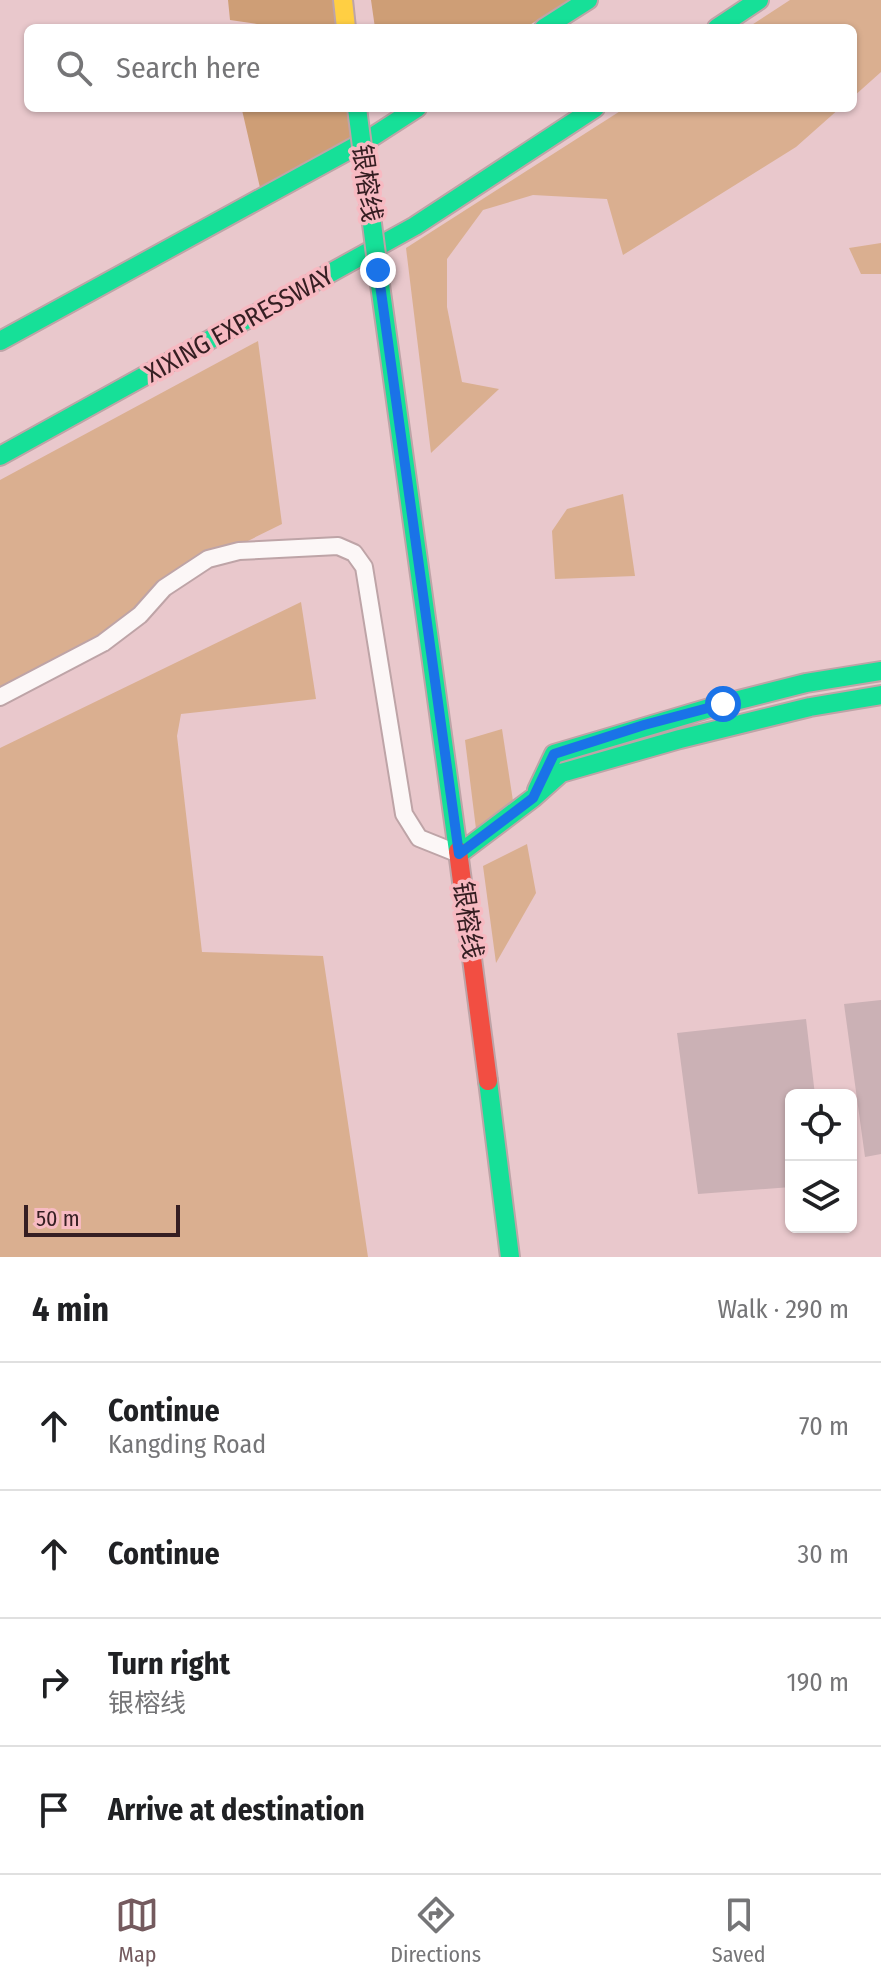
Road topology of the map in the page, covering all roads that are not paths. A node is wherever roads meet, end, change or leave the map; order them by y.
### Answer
1 (343, 0) edge
2 (588, 0) edge
3 (759, 0) edge
4 (346, 24) edge
5 (550, 24) edge
6 (723, 24) edge
7 (358, 112) edge
8 (410, 112) edge
9 (589, 112) edge
10 (0, 341) edge
11 (0, 456) edge
12 (881, 671) edge
13 (881, 695) edge
14 (0, 697) edge
15 (533, 798) junction
16 (459, 854) junction
17 (510, 1257) edge

1 - 4 main road
2 - 5 main road
3 - 6 main road
7 - 16 main road, 银榕线, bridge
8 - 10 main road
9 - 11 main road, XIXING EXPRESSWAY
12 - 15 main road
13 - 15 main road
14 - 16 street
15 - 16 main road
16 - 17 main road, 银榕线

